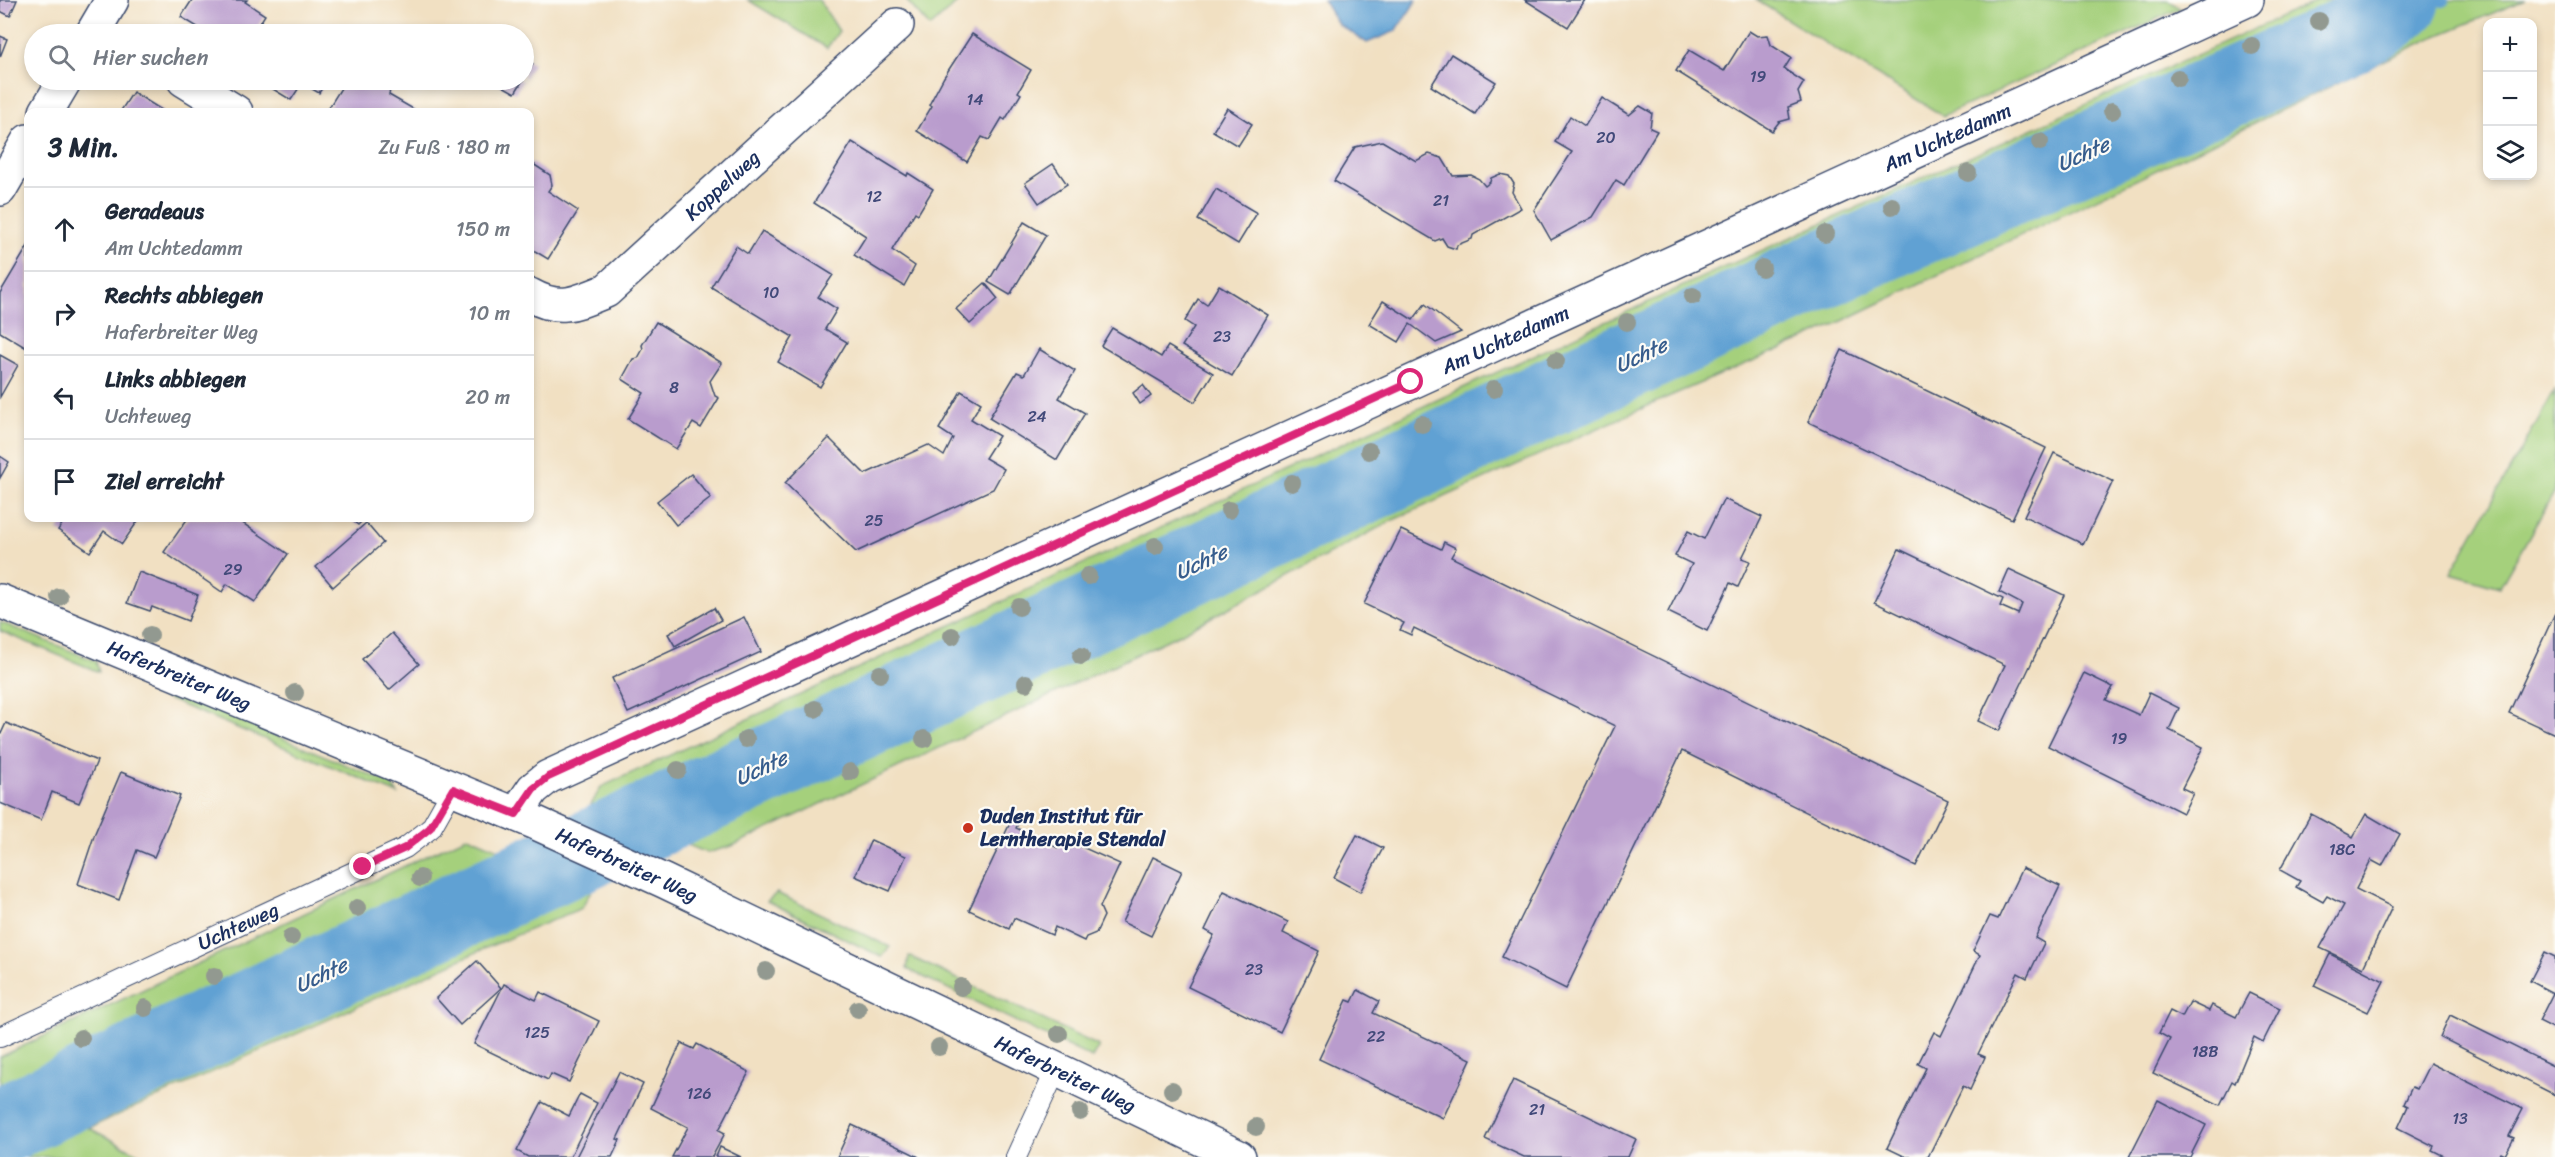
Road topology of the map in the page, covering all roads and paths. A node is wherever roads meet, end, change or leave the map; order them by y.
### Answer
1 (2247, 0) edge
2 (897, 25) dead end
3 (59, 90) edge
4 (200, 90) edge
5 (48, 108) edge
6 (230, 108) edge
7 (24, 148) edge
8 (0, 189) edge
9 (534, 297) edge
10 (0, 601) edge
11 (453, 789) junction
12 (525, 818) junction
13 (0, 1037) edge
14 (1056, 1070) junction
15 (1016, 1157) edge
16 (1239, 1157) edge

1 - 12 street, Am Uchtedamm
2 - 9 street, Koppelweg
3 - 5 street
4 - 6 street
7 - 8 street
10 - 11 street, Haferbreiter Weg
11 - 12 street, Haferbreiter Weg
11 - 13 lane, Uchteweg
12 - 14 street, Haferbreiter Weg
14 - 15 lane
14 - 16 street, Haferbreiter Weg

